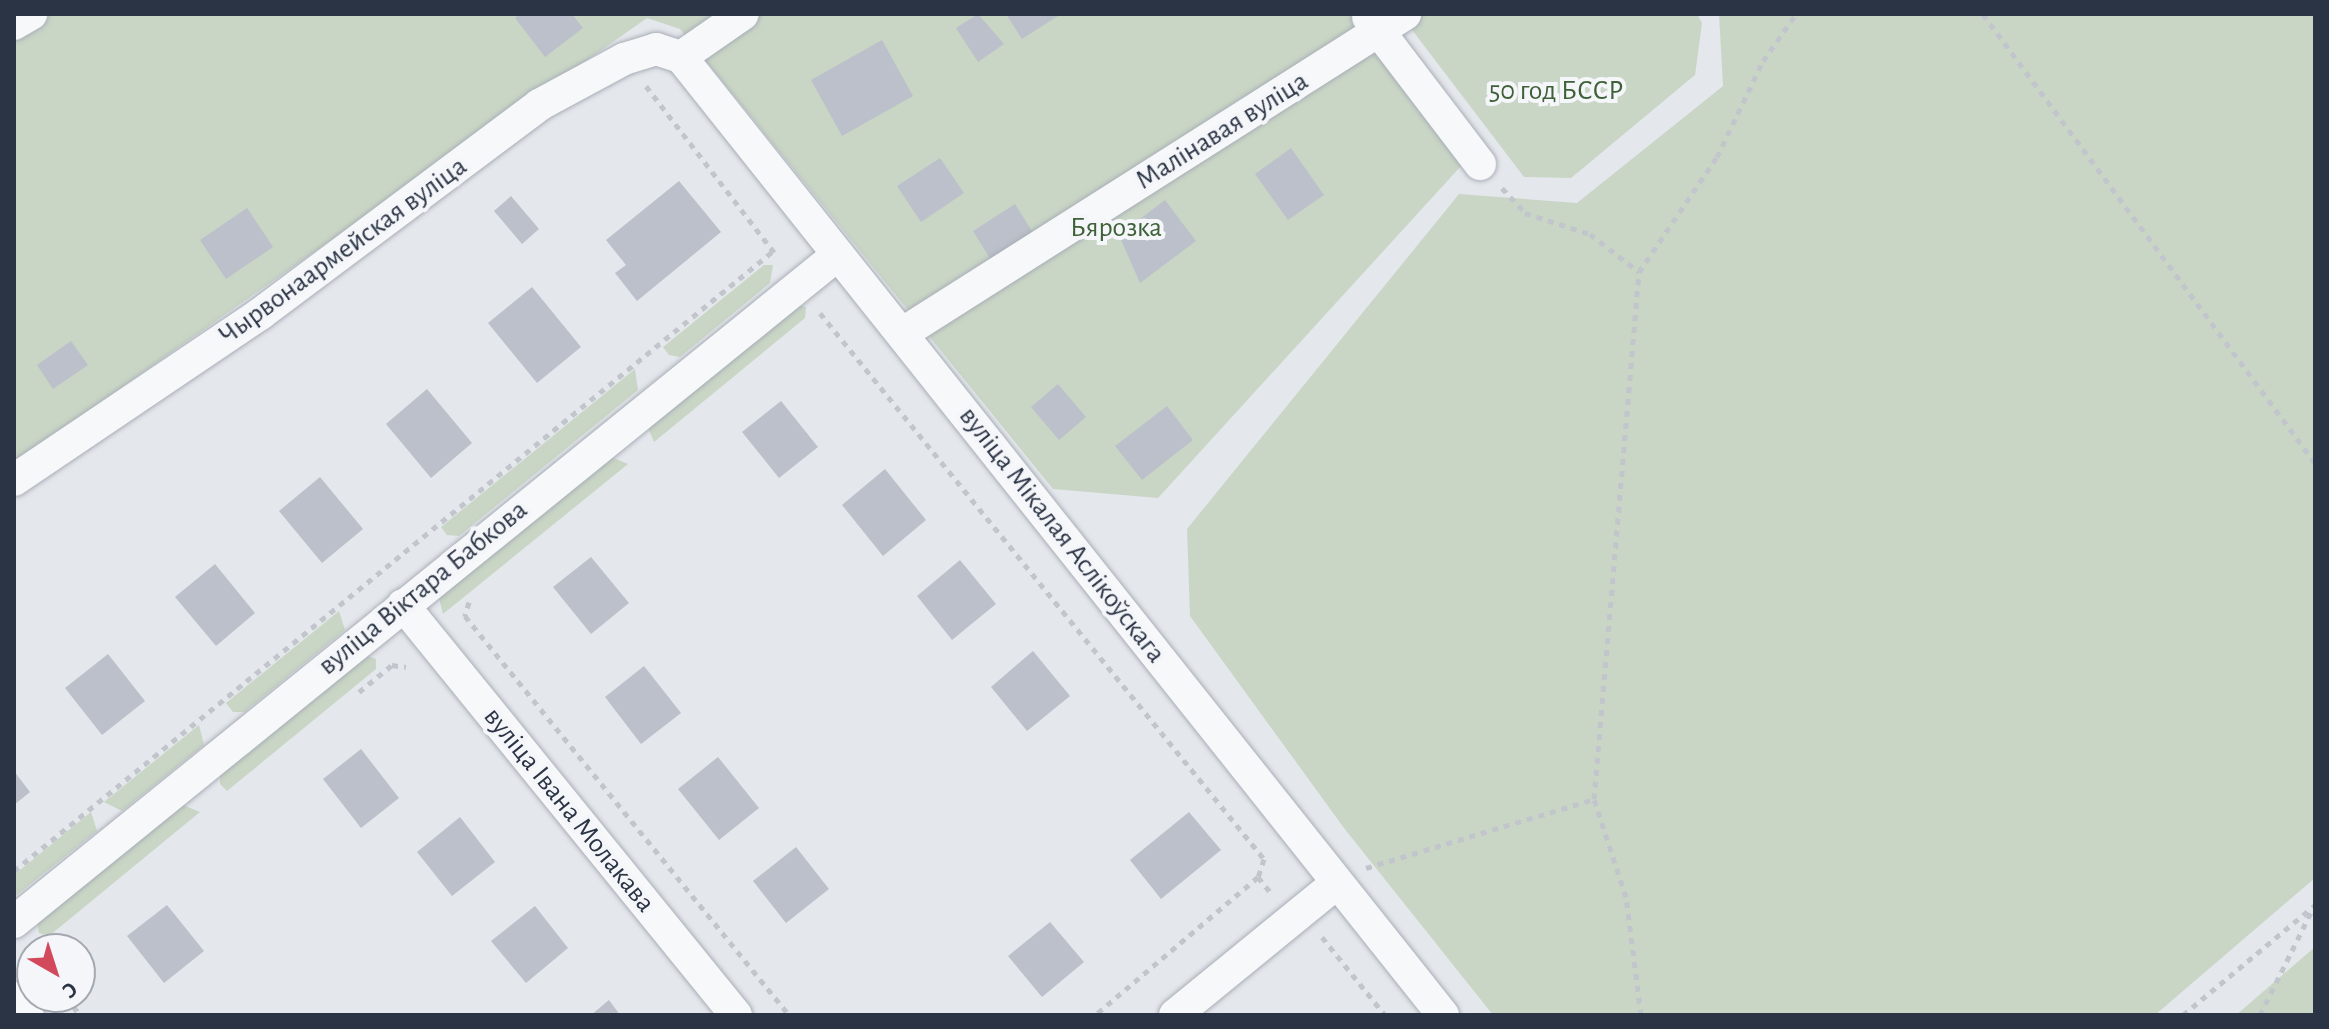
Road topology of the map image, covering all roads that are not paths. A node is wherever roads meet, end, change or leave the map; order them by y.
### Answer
1 (31, 14) edge
2 (743, 14) edge
3 (1384, 20) edge
4 (14, 24) edge
5 (681, 57) junction
6 (1480, 164) road end
7 (835, 257) junction
8 (903, 333) junction
9 (14, 480) edge
10 (403, 605) junction
11 (1337, 883) junction
12 (14, 922) edge
13 (14, 998) edge
14 (28, 1015) edge
15 (736, 1015) edge
16 (1175, 1015) edge
17 (1443, 1015) edge

1 - 4 street
2 - 5 street
3 - 6 street
3 - 8 street, Малінавая вуліца
5 - 7 street, вуліца Мікалая Аслікоўскага
5 - 9 street, Чырвонаармейская вуліца
7 - 8 street, вуліца Мікалая Аслікоўскага
7 - 10 street, вуліца Віктара Бабкова
8 - 11 street, вуліца Мікалая Аслікоўскага
10 - 12 street, вуліца Віктара Бабкова
10 - 15 street, вуліца Івана Молакава
11 - 16 street
11 - 17 street, вуліца Мікалая Аслікоўскага
13 - 14 street

